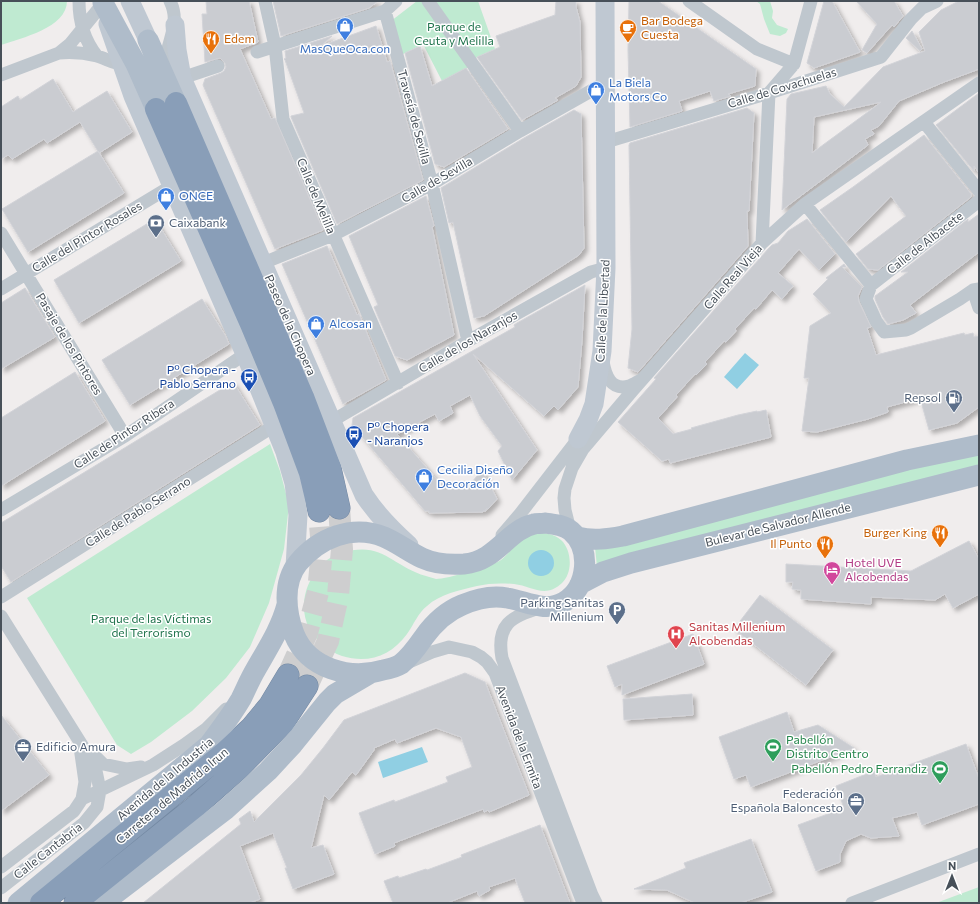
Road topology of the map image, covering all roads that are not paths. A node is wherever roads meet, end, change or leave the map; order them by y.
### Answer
1 (79, 1) edge
2 (130, 1) edge
3 (170, 1) edge
4 (265, 1) edge
5 (396, 1) edge
6 (428, 1) edge
7 (605, 1) edge
8 (689, 1) edge
9 (811, 1) edge
10 (937, 1) edge
11 (103, 2) edge
12 (385, 11) junction
13 (175, 25) joint
14 (81, 28) junction
15 (148, 40) junction
16 (275, 46) junction
17 (257, 52) dead end
18 (59, 53) junction
19 (97, 56) junction
20 (794, 64) junction
21 (131, 66) junction
22 (218, 66) dead end
23 (1, 75) edge
24 (605, 83) junction
25 (979, 83) edge
26 (166, 93) junction
27 (769, 93) junction
28 (924, 122) junction
29 (520, 131) junction
30 (606, 142) junction
31 (432, 184) junction
32 (173, 185) junction
33 (979, 191) edge
34 (979, 201) edge
35 (805, 204) junction
36 (1, 233) edge
37 (333, 235) junction
38 (762, 243) junction
39 (263, 263) junction
40 (606, 268) junction
41 (26, 273) junction
42 (871, 285) junction
43 (1, 289) edge
44 (976, 289) edge
45 (979, 308) edge
46 (468, 341) junction
47 (602, 351) junction
48 (245, 354) junction
49 (644, 379) junction
50 (398, 383) junction
51 (332, 421) junction
52 (274, 426) junction
53 (125, 436) junction
54 (578, 440) joint
55 (979, 445) edge
56 (979, 475) edge
57 (329, 509) tunnel mouth
58 (1, 510) edge
59 (573, 534) junction
60 (421, 558) junction
61 (456, 564) junction
62 (295, 567) junction
63 (580, 584) junction
64 (1, 597) edge
65 (287, 604) junction
66 (544, 607) junction
67 (1, 616) edge
68 (400, 665) junction
69 (370, 674) junction
70 (288, 675) tunnel mouth
71 (248, 684) junction
72 (307, 686) tunnel mouth
73 (79, 741) junction
74 (153, 764) junction
75 (100, 790) junction
76 (82, 800) junction
77 (979, 854) edge
78 (1, 867) edge
79 (1, 888) edge
80 (108, 900) edge
81 (18, 903) edge
82 (41, 903) edge
83 (75, 903) edge
84 (583, 903) edge
85 (596, 903) edge
86 (852, 903) edge

1 - 14 street
2 - 15 main road, Paseo de la Chopera
3 - 13 street
4 - 16 street, Calle de Melilla
5 - 12 street
6 - 29 street
7 - 24 main road, Calle de la Libertad
8 - 20 street
9 - 20 street
10 - 27 street, Calle de Covachuelas
11 - 14 street, Paseo de la Chopera
11 - 21 main road, Paseo de la Chopera
12 - 16 street
12 - 31 street, Travesía de Sevilla
13 - 26 main road
14 - 18 street, Paseo de la Chopera
14 - 19 street
15 - 21 street
15 - 26 main road, Paseo de la Chopera
16 - 17 street
16 - 37 street, Calle de Melilla
18 - 19 street
18 - 23 street
19 - 21 street
20 - 27 street
21 - 26 main road, Paseo de la Chopera
21 - 32 main road, Paseo de la Chopera
22 - 26 street
24 - 29 street, Calle de Sevilla
24 - 30 main road, Calle de la Libertad
25 - 28 street, Calle Real Vieja
26 - 39 main road, Paseo de la Chopera
26 - 57 highway
27 - 30 street, Calle de Covachuelas
27 - 38 street
28 - 33 street
28 - 35 street, Calle Real Vieja
29 - 31 street, Calle de Sevilla
30 - 40 main road, Calle de la Libertad
31 - 37 street, Calle de Sevilla
31 - 46 street, Travesía de Sevilla
32 - 41 street, Calle del Pintor Rosales
32 - 48 main road, Paseo de la Chopera
34 - 42 street, Calle de Albacete
35 - 38 street, Calle Real Vieja
35 - 42 street
36 - 41 street, Pasaje de los Pintores
37 - 39 street, Calle de Sevilla
37 - 50 street, Calle de Melilla
38 - 49 street, Calle Real Vieja
39 - 51 main road, Paseo de la Chopera
40 - 46 street, Calle de los Naranjos
40 - 47 main road, Calle de la Libertad
41 - 43 street, Calle del Pintor Rosales
41 - 53 street, Pasaje de los Pintores
42 - 44 street
44 - 45 street
46 - 50 street, Calle de los Naranjos
47 - 49 street
47 - 54 main road, Calle de la Libertad
48 - 52 main road, Paseo de la Chopera
48 - 53 street, Calle de Pintor Ribera
49 - 59 street, Calle Real Vieja
50 - 51 street, Calle de los Naranjos
51 - 60 main road, Paseo de la Chopera
52 - 62 main road, Paseo de la Chopera
52 - 64 street, Calle de Pablo Serrano
53 - 58 street, Calle de Pintor Ribera
54 - 61 street, Calle de la Libertad
55 - 59 main road
56 - 63 main road, Bulevar de Salvador Allende
59 - 61 main road
59 - 63 main road
60 - 61 main road
60 - 62 main road
62 - 65 main road
63 - 66 main road
65 - 69 main road
65 - 71 main road, Avenida de la Industria
66 - 68 main road
66 - 85 street, Avenida de la Ermita
67 - 73 street
68 - 69 main road
68 - 84 street, Avenida de la Ermita
69 - 80 main road
70 - 82 highway, Carretera de Madrid a Irun
71 - 74 street, Calle Cantabria
71 - 81 main road, Avenida de la Industria
72 - 83 highway, Carretera de Madrid a Irun
73 - 74 street
73 - 75 street, Calle Cantabria
73 - 76 street
74 - 75 street, Calle Cantabria
75 - 76 street, Calle Cantabria
75 - 79 street, Calle Cantabria
76 - 78 street, Calle Cantabria
77 - 86 street

